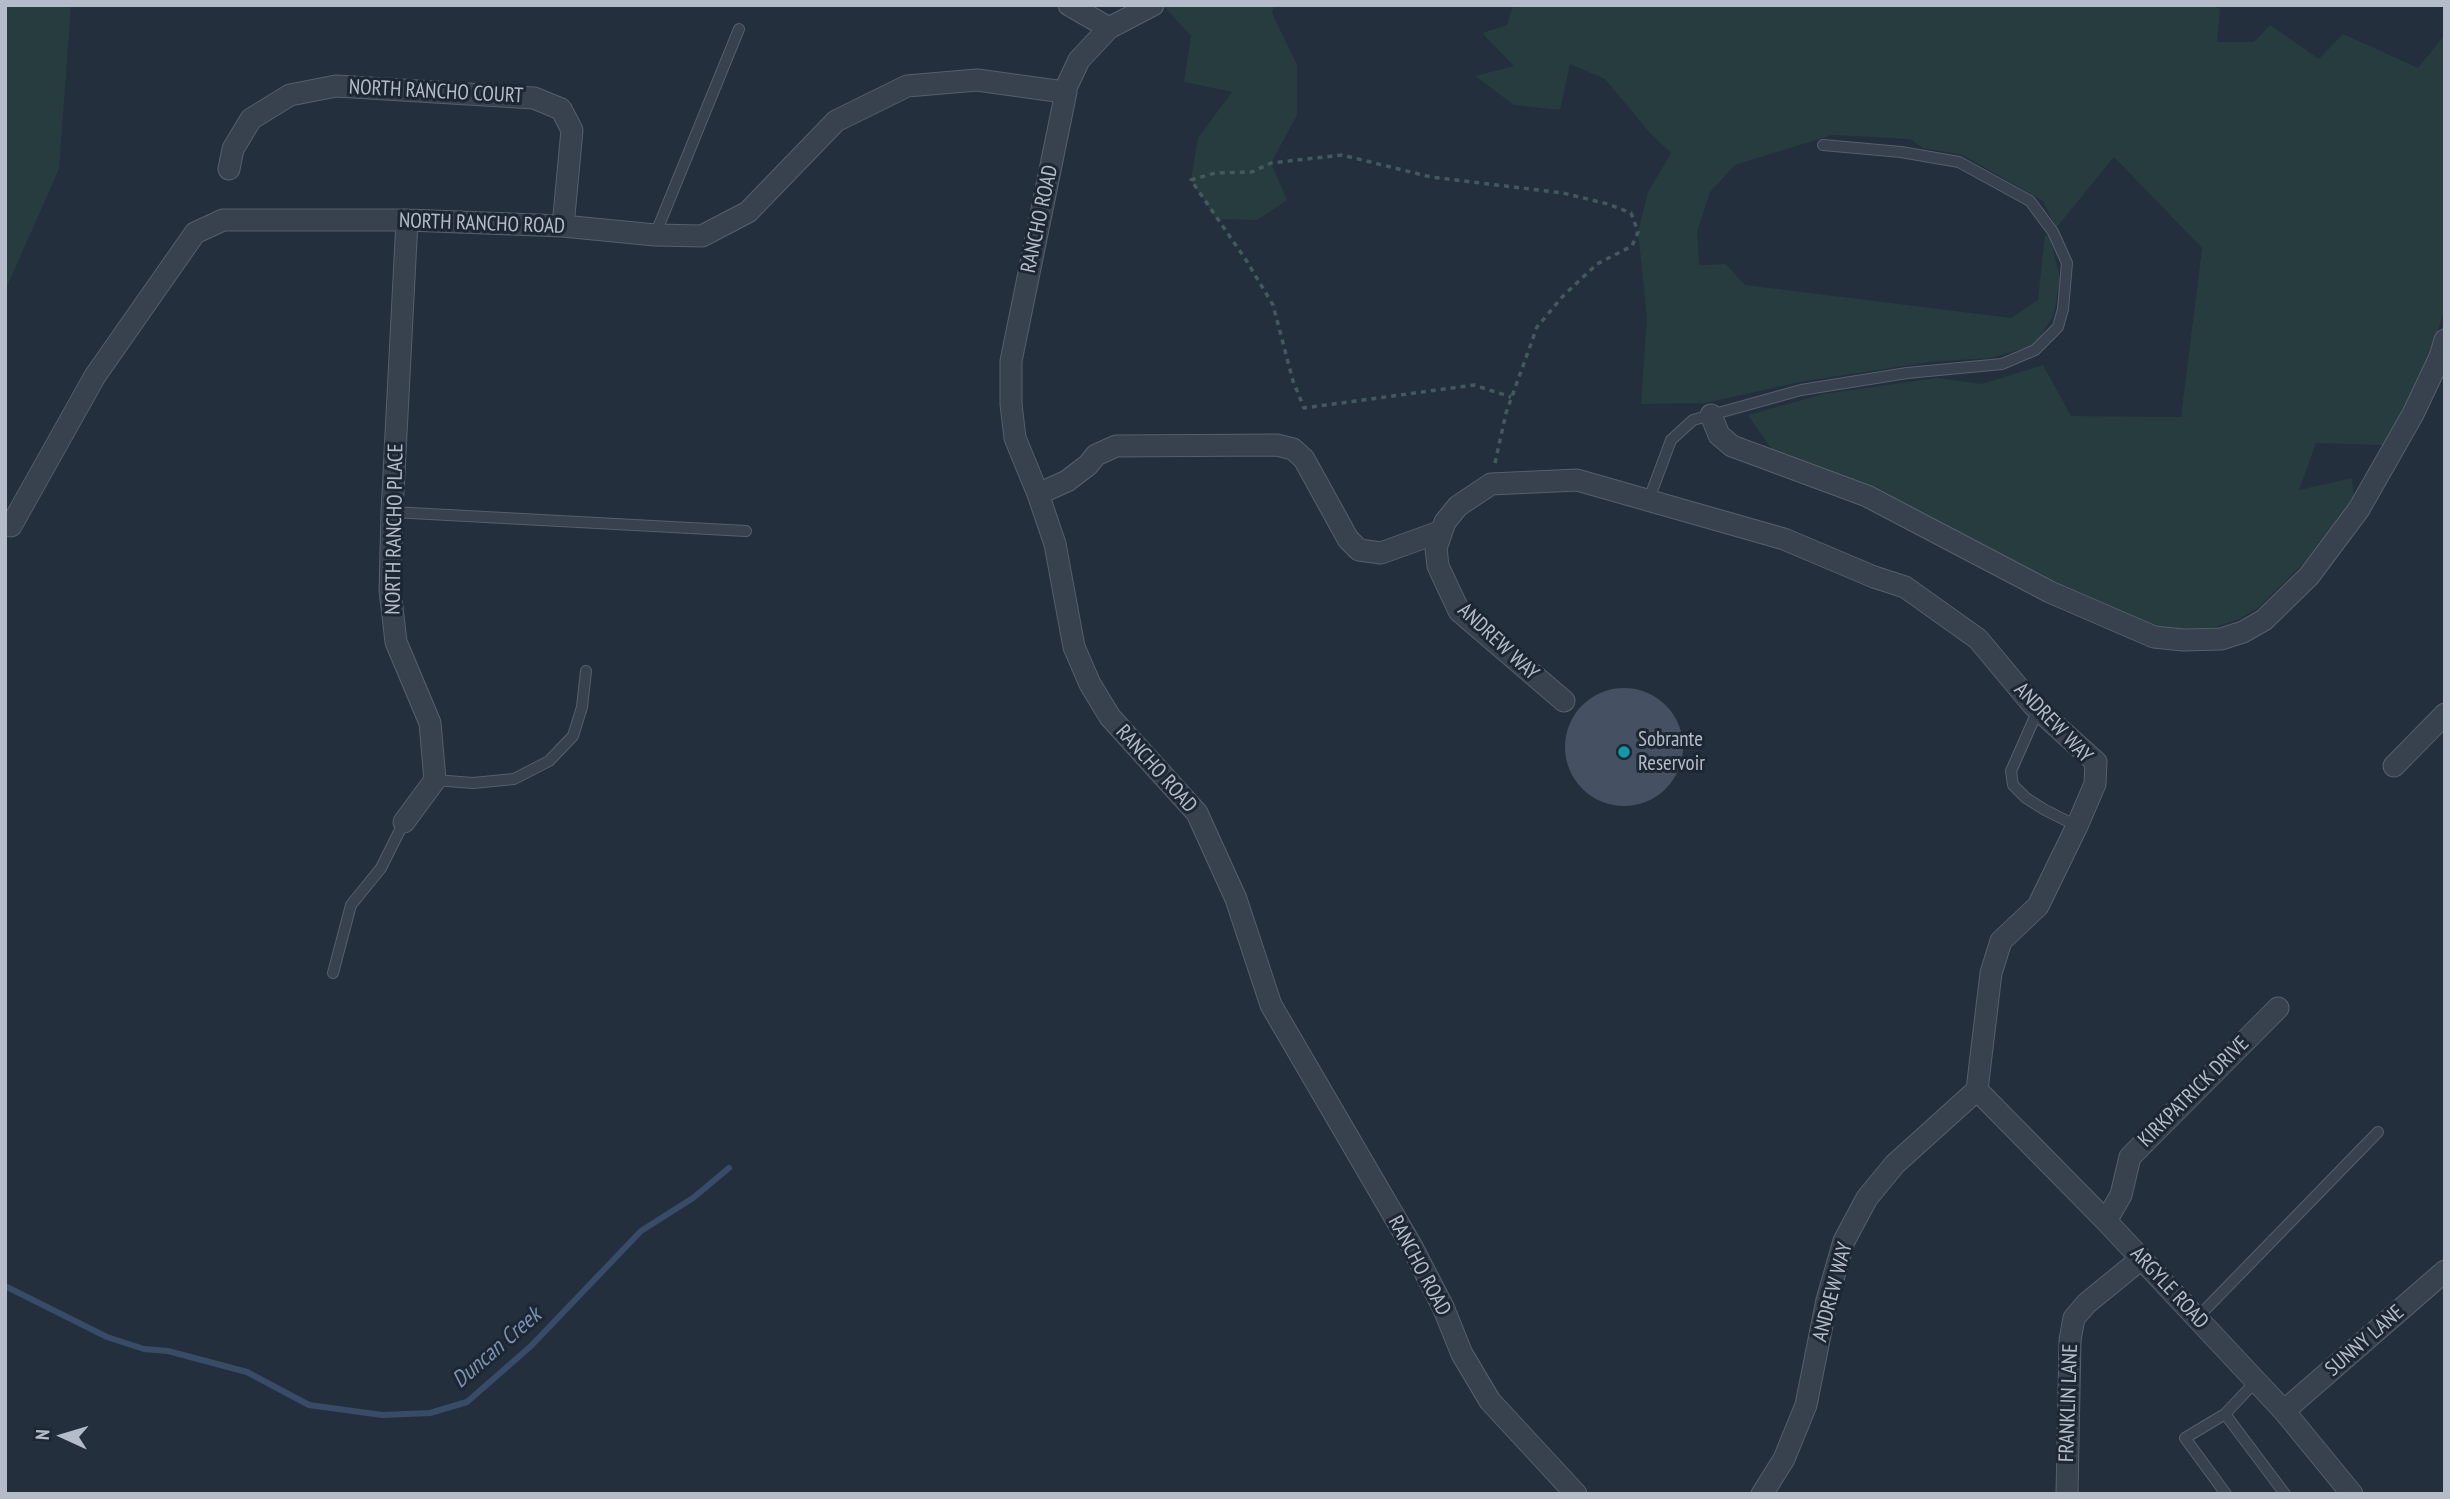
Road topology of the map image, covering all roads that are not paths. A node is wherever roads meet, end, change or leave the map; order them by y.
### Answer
1 (1069, 5) edge
2 (1153, 5) edge
3 (1109, 28) junction
4 (739, 29) dead end
5 (1064, 92) junction
6 (1823, 145) dead end
7 (229, 169) dead end
8 (407, 220) junction
9 (564, 226) junction
10 (655, 235) junction
11 (2445, 340) edge
12 (1711, 415) junction
13 (1038, 494) junction
14 (1649, 499) junction
15 (392, 512) junction
16 (11, 526) dead end
17 (746, 531) dead end
18 (1442, 531) junction
19 (586, 671) dead end
20 (1564, 701) dead end
21 (2038, 710) junction
22 (2445, 715) edge
23 (2394, 766) dead end
24 (435, 780) junction
25 (404, 822) joint
26 (2077, 826) junction
27 (333, 973) dead end
28 (2278, 1008) dead end
29 (1977, 1090) junction
30 (2378, 1132) dead end
31 (2106, 1221) junction
32 (2141, 1259) junction
33 (2445, 1271) edge
34 (2197, 1318) junction
35 (2256, 1381) junction
36 (2284, 1411) junction
37 (2225, 1414) junction
38 (1576, 1494) edge
39 (1762, 1494) edge
40 (2067, 1494) edge
41 (2226, 1494) edge
42 (2284, 1494) edge
43 (2352, 1494) edge

1 - 3 street
2 - 3 street, RANCHO ROAD
3 - 5 street, RANCHO ROAD
4 - 10 lane
5 - 10 street, NORTH RANCHO ROAD
5 - 13 street, RANCHO ROAD
6 - 12 lane
7 - 9 street, NORTH RANCHO COURT
8 - 9 street, NORTH RANCHO ROAD
8 - 15 street, NORTH RANCHO PLACE
8 - 16 street, NORTH RANCHO ROAD
9 - 10 street, NORTH RANCHO ROAD
11 - 12 street
12 - 14 lane
13 - 18 street
13 - 38 street, RANCHO ROAD
14 - 18 street, ANDREW WAY
14 - 21 street, ANDREW WAY
15 - 17 lane
15 - 24 street, NORTH RANCHO PLACE
18 - 20 street, ANDREW WAY
19 - 24 lane
21 - 26 street, ANDREW WAY
21 - 26 lane
22 - 23 street
24 - 25 street
25 - 27 lane
26 - 29 street, ANDREW WAY
28 - 31 street, KIRKPATRICK DRIVE
29 - 31 street, ARGYLE ROAD
29 - 39 street, ANDREW WAY
30 - 34 lane
31 - 32 street, ARGYLE ROAD
32 - 34 street, ARGYLE ROAD
32 - 40 street, FRANKLIN LANE
33 - 36 street, SUNNY LANE
34 - 35 street, ARGYLE ROAD
35 - 36 street, ARGYLE ROAD
35 - 37 lane
36 - 43 street, ARGYLE ROAD
37 - 41 lane
37 - 42 lane

